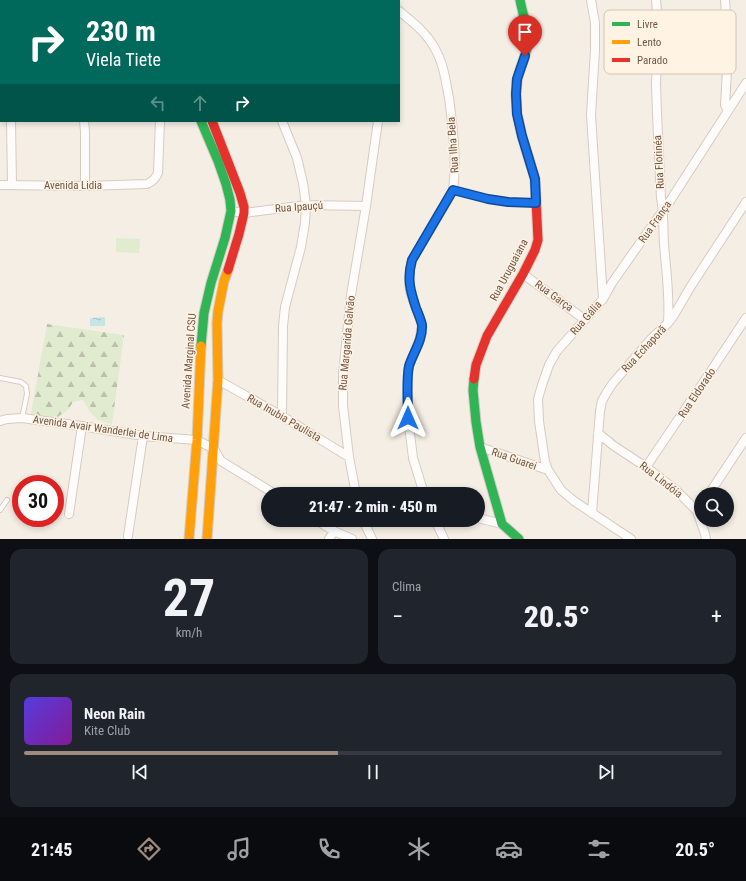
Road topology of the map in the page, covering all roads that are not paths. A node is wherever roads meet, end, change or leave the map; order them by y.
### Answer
1 (520, 0) edge
2 (591, 0) edge
3 (656, 0) edge
4 (725, 0) edge
5 (657, 10) edge
6 (726, 10) edge
7 (400, 12) edge
8 (656, 74) edge
9 (727, 74) edge
10 (746, 83) edge
11 (728, 112) junction
12 (11, 122) edge
13 (84, 122) edge
14 (160, 122) edge
15 (201, 122) edge
16 (212, 122) edge
17 (282, 122) edge
18 (378, 122) edge
19 (0, 185) edge
20 (12, 185) junction
21 (85, 186) junction
22 (453, 190) junction
23 (746, 202) edge
24 (536, 203) junction
25 (306, 205) junction
26 (366, 206) junction
27 (663, 210) junction
28 (231, 211) junction
29 (244, 213) junction
30 (523, 274) junction
31 (603, 299) junction
32 (746, 318) edge
33 (584, 319) junction
34 (668, 323) junction
35 (0, 378) edge
36 (218, 380) junction
37 (282, 416) junction
38 (22, 418) junction
39 (0, 421) edge
40 (82, 426) junction
41 (598, 433) junction
42 (143, 436) junction
43 (746, 438) edge
44 (197, 440) junction
45 (210, 447) junction
46 (480, 447) junction
47 (349, 457) junction
48 (646, 467) junction
49 (548, 470) junction
50 (264, 487) edge
51 (355, 487) edge
52 (422, 487) edge
53 (714, 487) edge
54 (7, 500) dead end
55 (694, 504) edge
56 (0, 510) edge
57 (592, 513) junction
58 (69, 514) dead end
59 (485, 520) edge
60 (502, 524) junction
61 (329, 527) edge
62 (366, 527) edge
63 (438, 527) edge
64 (703, 527) edge
65 (334, 530) junction
66 (128, 536) dead end
67 (189, 539) edge
68 (207, 539) edge
69 (328, 539) edge
70 (352, 539) edge
71 (372, 539) edge
72 (444, 539) edge
73 (519, 539) edge
74 (631, 539) edge
75 (706, 539) edge

1 - 24 main road, Rua Uruguaiana
2 - 31 street, Rua Gália
3 - 5 street, Rua Florinéa
4 - 6 street
7 - 22 street, Rua Ilha Bela
8 - 27 street, Rua Florinéa
9 - 11 street
10 - 11 street, Rua França
11 - 27 street, Rua França
12 - 20 street
13 - 21 street
14 - 21 street, Avenida Lidia
15 - 28 main road, Avenida Marginal CSU
16 - 29 main road
17 - 25 street
18 - 26 street, Rua Margarida Galvão
19 - 20 street, Avenida Lidia
20 - 21 street, Avenida Lidia
22 - 24 lane
22 - 52 street, Rua Ilha Bela
23 - 34 street, Rua Echaporã
24 - 30 main road, Rua Uruguaiana
25 - 26 street, Rua Ipauçú
25 - 29 street, Rua Ipauçú
25 - 37 street
26 - 47 street, Rua Margarida Galvão
27 - 31 street, Rua França
27 - 34 street, Rua Florinéa
28 - 29 street, Rua Ipauçú
28 - 44 main road, Avenida Marginal CSU
29 - 36 main road
30 - 33 street, Rua Garça
30 - 46 main road, Rua Uruguaiana
31 - 33 street, Rua Gália
32 - 48 street, Rua Eldorado
33 - 49 street, Rua Gália
34 - 41 street, Rua Echaporã
35 - 38 lane
36 - 37 street, Rua Inubia Paulista
36 - 45 main road
37 - 47 street, Rua Inubia Paulista
38 - 39 street, Avenida Avair Wanderlei de Lima
38 - 40 street, Avenida Avair Wanderlei de Lima
40 - 42 street, Avenida Avair Wanderlei de Lima
40 - 58 street
41 - 48 street, Rua Lindóia
41 - 57 street, Rua Echaporã
42 - 44 street, Avenida Avair Wanderlei de Lima
42 - 66 street
43 - 53 street
44 - 45 street, Avenida Avair Wanderlei de Lima
44 - 67 main road, Avenida Marginal CSU
45 - 50 street, Avenida Avair Wanderlei de Lima
45 - 68 main road
46 - 49 street, Rua Guarei
46 - 60 main road, Rua Uruguaiana
47 - 51 street, Rua Margarida Galvão
48 - 55 street, Rua Lindóia
49 - 57 street, Rua Gália
54 - 56 lane
57 - 74 street, Rua Gália
59 - 60 street
60 - 73 main road
61 - 65 street
62 - 71 street
63 - 72 street
64 - 75 street, Rua Lindóia
65 - 69 street
65 - 70 street

